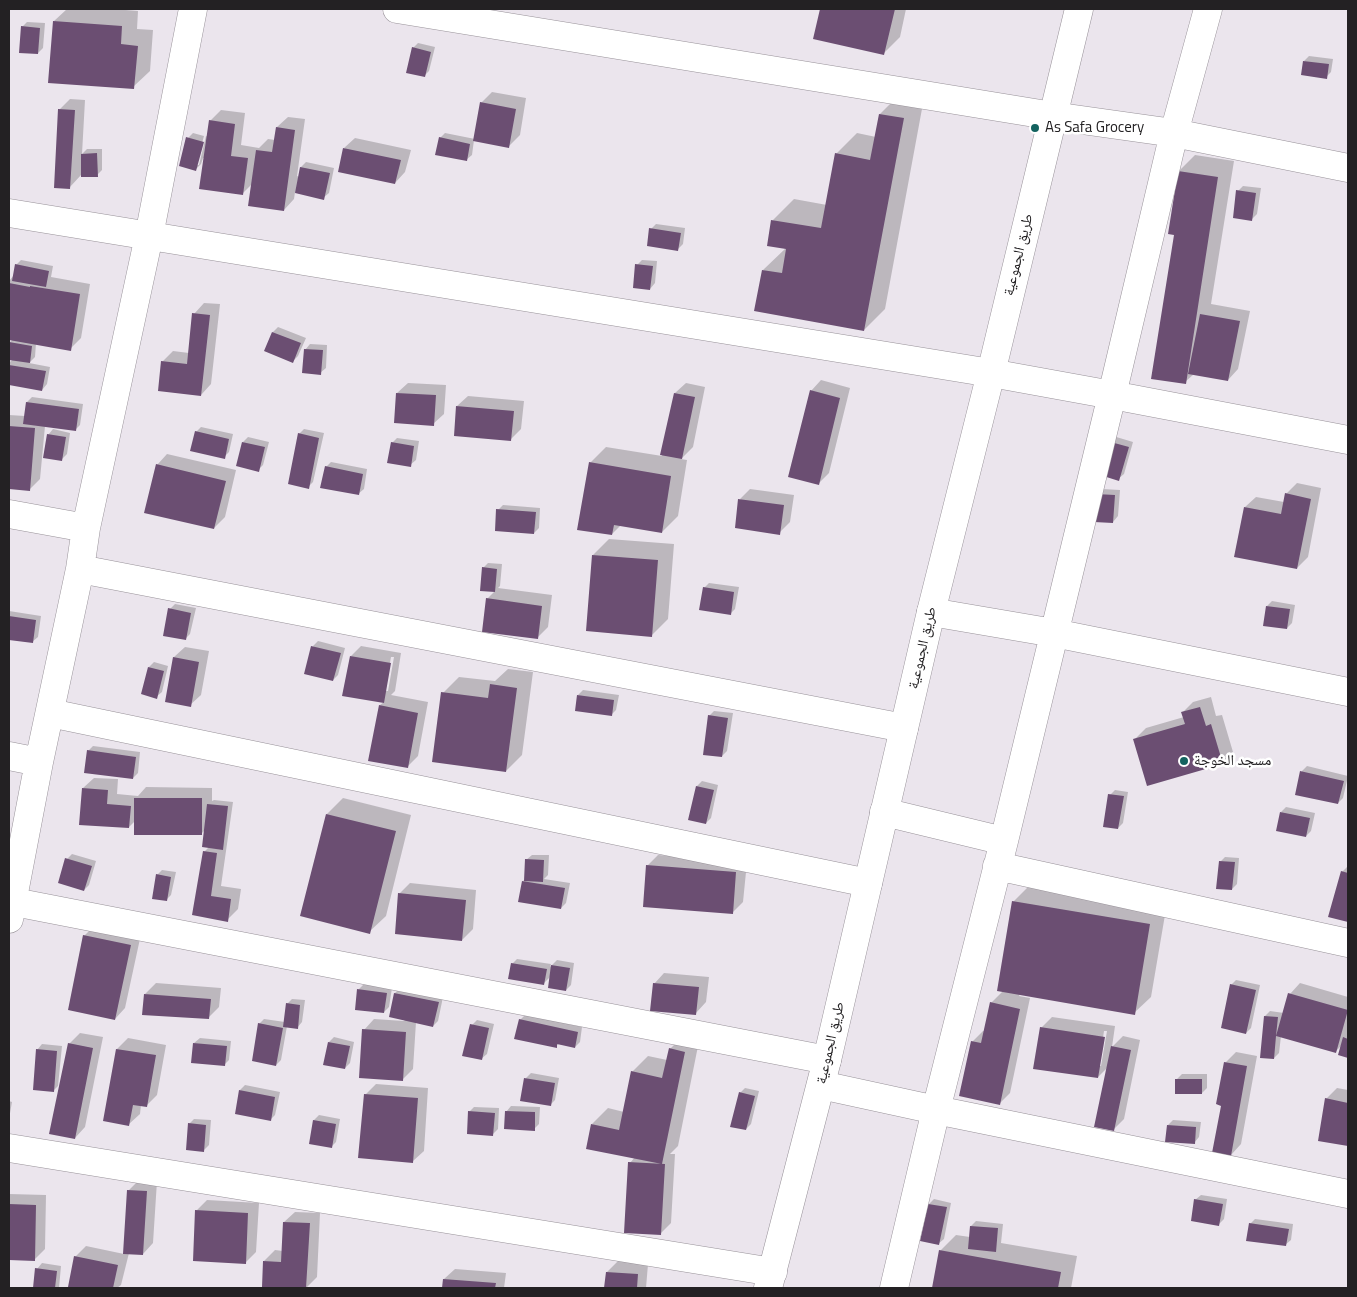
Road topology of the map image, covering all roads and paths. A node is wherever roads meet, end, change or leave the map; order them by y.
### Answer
1 (193, 9) edge
2 (397, 9) edge
3 (1079, 9) edge
4 (1208, 9) edge
5 (1052, 116) junction
6 (1174, 133) junction
7 (1348, 168) edge
8 (9, 213) edge
9 (149, 236) junction
10 (991, 374) junction
11 (1112, 394) junction
12 (1348, 440) edge
13 (9, 514) edge
14 (86, 528) junction
15 (80, 569) junction
16 (931, 612) junction
17 (1054, 633) junction
18 (1348, 692) edge
19 (50, 713) junction
20 (904, 728) junction
21 (9, 756) edge
22 (39, 762) junction
23 (884, 812) junction
24 (1001, 854) junction
25 (868, 882) junction
26 (10, 907) edge
27 (1348, 942) edge
28 (824, 1072) junction
29 (936, 1110) junction
30 (9, 1148) edge
31 (1348, 1194) edge
32 (770, 1280) edge
33 (894, 1288) edge

1 - 9 street
2 - 5 street
3 - 5 street, طريق الجموعية
4 - 6 street
5 - 6 street
5 - 10 street, طريق الجموعية
6 - 7 street
6 - 11 street
8 - 9 street
9 - 10 street
9 - 14 street
10 - 11 street
10 - 16 street, طريق الجموعية
11 - 12 street
11 - 17 street
13 - 14 street
14 - 15 street
15 - 19 street
15 - 20 street
16 - 17 street
16 - 20 street, طريق الجموعية
17 - 18 street
17 - 24 street
19 - 22 street
19 - 25 street
20 - 23 street, طريق الجموعية
21 - 22 street
22 - 26 street
23 - 24 street
23 - 25 street, طريق الجموعية
24 - 27 street
24 - 29 street
25 - 28 street, طريق الجموعية
26 - 28 street
28 - 29 street
28 - 32 street, طريق الجموعية
29 - 31 street
29 - 33 street
30 - 32 street

